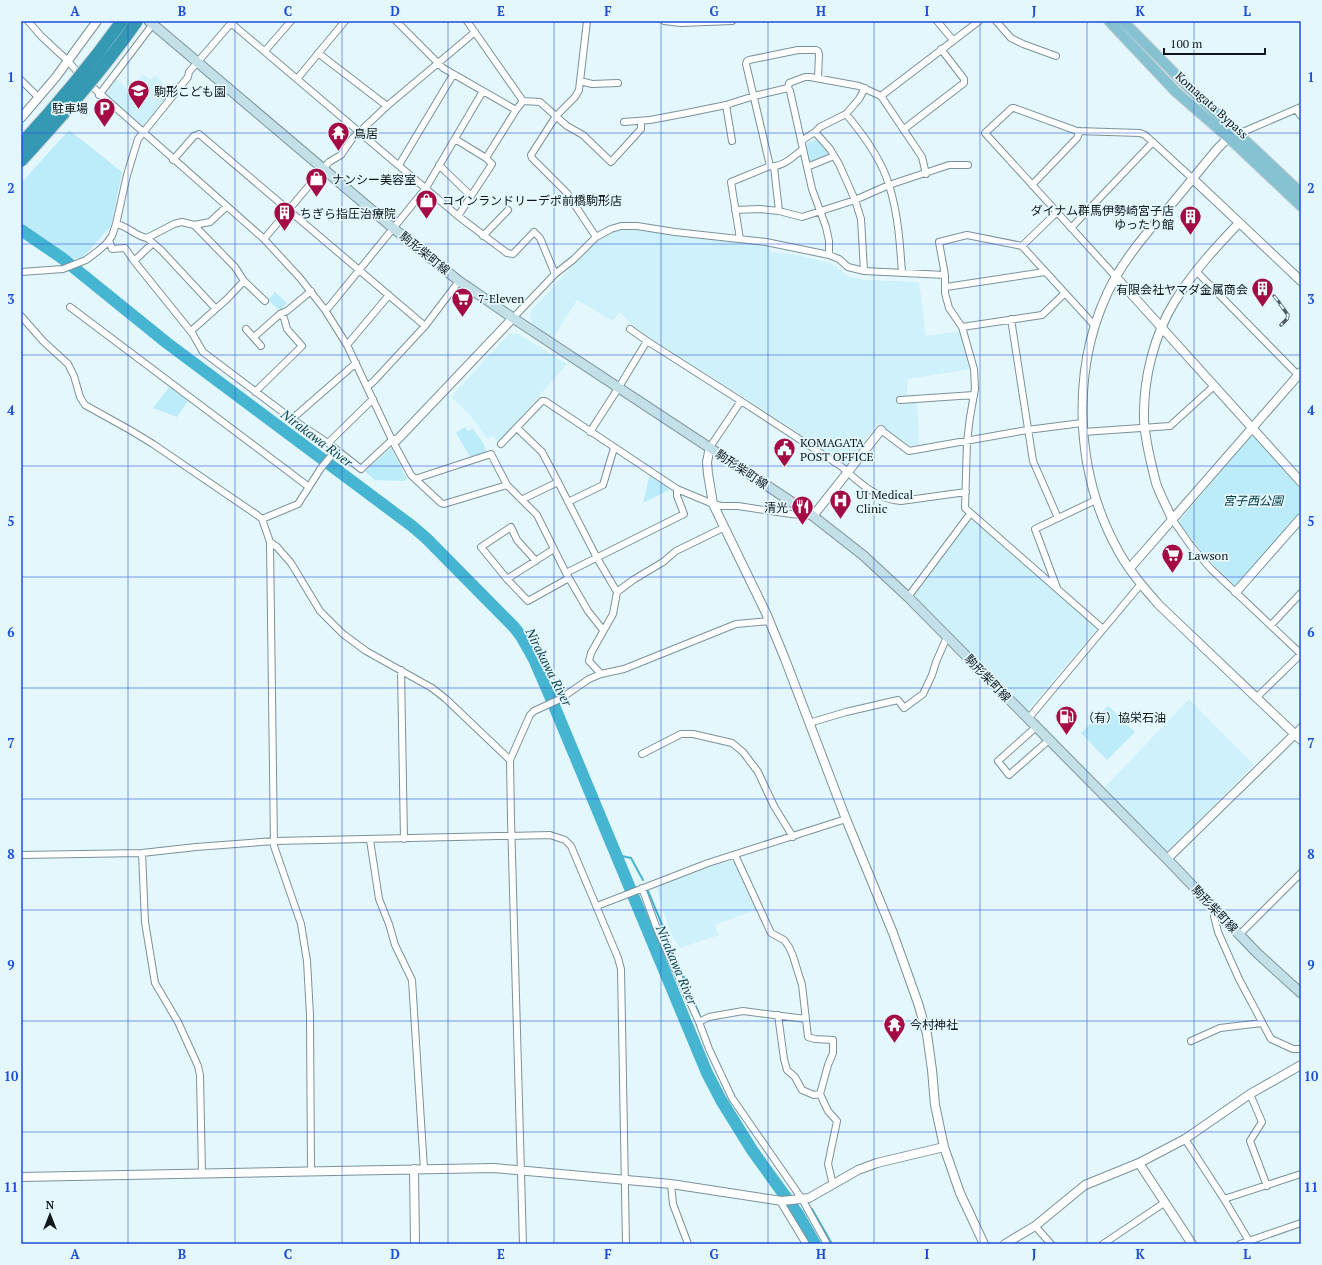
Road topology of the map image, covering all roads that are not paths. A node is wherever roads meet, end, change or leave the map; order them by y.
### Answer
1 (28, 21) edge
2 (97, 21) edge
3 (122, 21) edge
4 (136, 21) edge
5 (291, 21) edge
6 (345, 21) edge
7 (396, 21) edge
8 (467, 21) edge
9 (587, 21) edge
10 (664, 21) edge
11 (725, 21) edge
12 (732, 21) edge
13 (937, 21) edge
14 (979, 21) edge
15 (996, 21) edge
16 (1109, 21) edge
17 (1123, 21) edge
18 (153, 22) edge
19 (232, 22) edge
20 (475, 32) junction
21 (954, 40) junction
22 (941, 50) junction
23 (265, 51) junction
24 (318, 53) junction
25 (1056, 56) dead end
26 (68, 61) junction
27 (198, 62) junction
28 (437, 63) junction
29 (453, 75) junction
30 (818, 78) junction
31 (297, 79) junction
32 (21, 80) edge
33 (580, 81) junction
34 (618, 83) dead end
35 (788, 88) junction
36 (865, 88) junction
37 (483, 91) junction
38 (99, 94) junction
39 (754, 96) junction
40 (881, 96) junction
41 (39, 98) junction
42 (523, 101) junction
43 (726, 105) junction
44 (387, 106) junction
45 (1298, 108) edge
46 (516, 110) junction
47 (846, 114) junction
48 (556, 116) junction
49 (1301, 116) edge
50 (21, 118) edge
51 (641, 121) junction
52 (624, 122) dead end
53 (904, 129) junction
54 (1080, 131) junction
55 (359, 132) junction
56 (815, 132) junction
57 (143, 133) junction
58 (1234, 136) junction
59 (455, 139) junction
60 (732, 141) dead end
61 (801, 141) junction
62 (1153, 142) junction
63 (21, 144) edge
64 (803, 149) junction
65 (834, 156) junction
66 (486, 158) junction
67 (173, 160) junction
68 (21, 161) edge
69 (439, 165) junction
70 (399, 166) junction
71 (968, 166) dead end
72 (772, 167) junction
73 (807, 167) junction
74 (324, 169) junction
75 (926, 174) junction
76 (1192, 179) junction
77 (890, 185) junction
78 (1032, 185) junction
79 (426, 188) junction
80 (1301, 193) edge
81 (471, 196) junction
82 (855, 200) junction
83 (1301, 206) edge
84 (226, 207) junction
85 (289, 210) junction
86 (508, 210) dead end
87 (735, 210) junction
88 (779, 211) junction
89 (820, 212) junction
90 (1057, 212) junction
91 (458, 216) junction
92 (1239, 223) junction
93 (116, 224) junction
94 (194, 224) junction
95 (393, 228) junction
96 (1071, 228) junction
97 (483, 236) junction
98 (596, 237) junction
99 (147, 238) junction
100 (264, 239) junction
101 (740, 239) junction
102 (109, 240) junction
103 (152, 244) junction
104 (1022, 246) junction
105 (829, 255) junction
106 (134, 261) junction
107 (359, 270) junction
108 (1196, 271) junction
109 (21, 272) edge
110 (864, 272) junction
111 (1045, 272) junction
112 (902, 273) junction
113 (555, 274) junction
114 (945, 275) junction
115 (1116, 278) junction
116 (244, 280) junction
117 (459, 281) junction
118 (1301, 281) edge
119 (946, 287) junction
120 (311, 291) junction
121 (1065, 293) junction
122 (389, 296) junction
123 (265, 301) dead end
124 (70, 307) dead end
125 (215, 308) junction
126 (325, 310) junction
127 (280, 314) junction
128 (21, 316) edge
129 (513, 318) junction
130 (1011, 319) junction
131 (425, 326) junction
132 (1096, 326) junction
133 (962, 327) junction
134 (1162, 328) junction
135 (246, 329) dead end
136 (630, 329) dead end
137 (192, 333) junction
138 (254, 337) junction
139 (646, 341) junction
140 (347, 345) junction
141 (261, 346) dead end
142 (356, 363) junction
143 (1300, 373) edge
144 (1214, 386) junction
145 (367, 387) junction
146 (619, 387) junction
147 (256, 392) junction
148 (974, 395) junction
149 (373, 399) junction
150 (900, 400) dead end
151 (741, 401) junction
152 (292, 419) junction
153 (1082, 423) junction
154 (517, 428) junction
155 (1145, 428) junction
156 (1252, 428) junction
157 (881, 430) joint
158 (1027, 430) junction
159 (590, 432) junction
160 (1083, 432) junction
161 (392, 440) junction
162 (967, 442) junction
163 (328, 443) junction
164 (501, 444) dead end
165 (710, 447) junction
166 (614, 448) junction
167 (336, 450) junction
168 (847, 472) junction
169 (1300, 479) edge
170 (416, 480) junction
171 (558, 482) junction
172 (507, 485) junction
173 (309, 487) junction
174 (677, 489) junction
175 (966, 492) junction
176 (523, 499) junction
177 (1096, 500) junction
178 (568, 502) junction
179 (713, 504) junction
180 (970, 514) junction
181 (813, 516) junction
182 (1058, 518) junction
183 (1301, 518) edge
184 (1172, 519) junction
185 (262, 520) junction
186 (723, 528) junction
187 (270, 542) junction
188 (554, 549) junction
189 (597, 558) junction
190 (536, 561) junction
191 (1130, 568) junction
192 (568, 576) junction
193 (507, 579) junction
194 (1141, 584) junction
195 (1057, 590) junction
196 (617, 592) junction
197 (1236, 592) junction
198 (1301, 593) edge
199 (908, 597) junction
200 (769, 620) junction
201 (1271, 625) junction
202 (603, 630) junction
203 (1103, 630) junction
204 (947, 637) junction
205 (1301, 654) edge
206 (401, 670) junction
207 (600, 674) junction
208 (1256, 698) junction
209 (1028, 719) junction
210 (809, 724) junction
211 (1036, 727) junction
212 (1298, 731) edge
213 (1049, 740) junction
214 (1301, 740) edge
215 (642, 754) dead end
216 (510, 760) junction
217 (846, 819) junction
218 (511, 836) junction
219 (793, 837) junction
220 (404, 839) junction
221 (370, 840) junction
222 (275, 841) junction
223 (142, 853) junction
224 (21, 855) edge
225 (735, 855) junction
226 (1167, 859) junction
227 (1301, 874) edge
228 (640, 889) junction
229 (597, 906) junction
230 (1216, 911) junction
231 (1239, 934) junction
232 (1301, 993) edge
233 (778, 1015) junction
234 (806, 1019) junction
235 (699, 1022) junction
236 (1262, 1023) junction
237 (1191, 1041) dead end
238 (1301, 1049) edge
239 (1301, 1065) edge
240 (820, 1094) junction
241 (1250, 1094) junction
242 (1185, 1139) junction
243 (944, 1147) junction
244 (1139, 1163) junction
245 (414, 1169) junction
246 (424, 1169) junction
247 (522, 1170) junction
248 (311, 1171) junction
249 (202, 1174) junction
250 (1301, 1174) edge
251 (21, 1177) edge
252 (625, 1180) junction
253 (671, 1184) junction
254 (833, 1185) junction
255 (1267, 1186) junction
256 (801, 1199) junction
257 (1224, 1200) junction
258 (781, 1201) junction
259 (1164, 1203) junction
260 (1301, 1223) edge
261 (1035, 1226) junction
262 (1249, 1241) junction
263 (1189, 1243) edge
264 (415, 1244) edge
265 (523, 1244) edge
266 (626, 1244) edge
267 (688, 1244) edge
268 (806, 1244) edge
269 (827, 1244) edge
270 (984, 1244) edge
271 (1005, 1244) edge
272 (1051, 1244) edge
273 (1103, 1244) edge
274 (1240, 1244) edge

1 - 26 street
2 - 26 street
3 - 63 highway, bridge
4 - 68 highway, bridge
5 - 23 street
6 - 24 street
7 - 28 street
8 - 20 street
9 - 33 street
10 - 11 street
11 - 12 street
13 - 21 street
14 - 21 street
15 - 25 street
16 - 58 main road, Komagata Bypass
17 - 58 main road, Komagata Bypass
18 - 27 main road, 駒形柴町線
18 - 38 street
19 - 23 street
19 - 27 street
20 - 28 street
20 - 42 street
21 - 22 street
22 - 40 street
22 - 53 street
23 - 31 street
24 - 31 street
24 - 44 street
26 - 38 street
26 - 41 street
27 - 57 street
27 - 74 main road, 駒形柴町線
28 - 29 street
28 - 44 street
29 - 37 street
29 - 70 street
30 - 35 street
30 - 36 street
30 - 39 street
31 - 55 street
32 - 41 street
33 - 34 street
33 - 48 street
35 - 39 street
35 - 61 street
36 - 40 street
36 - 47 street
37 - 46 street
37 - 59 street
38 - 57 street
39 - 43 street
39 - 72 street
40 - 53 street
41 - 50 street
42 - 46 street
42 - 48 street
43 - 51 street
43 - 60 street
44 - 55 street
45 - 49 street
45 - 58 street
46 - 66 street
47 - 56 street
47 - 77 street
48 - 51 street
48 - 98 street
51 - 52 street
53 - 75 street
54 - 62 street
54 - 78 street
54 - 78 street
55 - 70 street
55 - 74 street
56 - 61 street
56 - 65 street
57 - 67 street
57 - 93 street
58 - 76 street
58 - 80 main road, Komagata Bypass
58 - 83 main road, Komagata Bypass
59 - 66 street
59 - 69 street
61 - 64 street
62 - 76 street
62 - 96 street
64 - 72 street
64 - 73 street
65 - 73 street
65 - 82 street
66 - 81 street
67 - 84 street
67 - 85 street
69 - 79 street
69 - 81 street
70 - 79 street
71 - 75 street
72 - 87 street
72 - 88 street
73 - 89 street
74 - 85 street
74 - 95 main road, 駒形柴町線
75 - 77 street
76 - 92 street
76 - 115 street
77 - 82 street
77 - 112 street
78 - 90 street
79 - 91 street
79 - 95 street
81 - 91 street
82 - 89 street
82 - 110 street
84 - 94 street
84 - 100 street
85 - 100 street
85 - 107 street
86 - 97 street
87 - 88 street
87 - 101 street
88 - 89 street
89 - 105 street
90 - 96 street
90 - 104 street
91 - 97 street
92 - 108 street
92 - 118 street
93 - 99 street
93 - 102 street
94 - 99 street
94 - 116 street
95 - 107 street
95 - 117 main road, 駒形柴町線
96 - 115 street
97 - 113 street
98 - 101 street
98 - 113 street
99 - 103 street
100 - 120 street
101 - 105 street
102 - 106 street
102 - 109 street
103 - 106 street
103 - 125 street
104 - 111 street
104 - 114 street
105 - 110 street
106 - 137 street
107 - 122 street
107 - 126 street
108 - 134 street
108 - 143 street
110 - 112 street
111 - 119 street
111 - 121 street
112 - 114 street
113 - 129 street
114 - 119 street
115 - 132 street
115 - 134 street
116 - 123 street
116 - 125 street
117 - 129 main road, 駒形柴町線
117 - 131 street
119 - 133 street
120 - 126 street
120 - 127 street
121 - 130 street
121 - 132 street
122 - 131 street
122 - 140 street
124 - 173 street
125 - 137 street
126 - 140 street
127 - 138 street
127 - 147 street
128 - 185 street
129 - 146 main road, 駒形柴町線
129 - 161 street
130 - 133 street
130 - 158 street
131 - 145 street
132 - 153 street
133 - 148 street
134 - 144 street
134 - 155 street
135 - 138 street
136 - 139 street
137 - 147 street
138 - 141 street
139 - 146 street
139 - 151 street
140 - 142 street
142 - 145 street
142 - 152 street
143 - 156 street
144 - 155 street
144 - 156 street
145 - 149 street
146 - 159 street
146 - 165 main road, 駒形柴町線
147 - 152 street
148 - 150 street
148 - 162 street
149 - 161 street
149 - 163 street
151 - 165 street
151 - 168 street
152 - 163 street
153 - 158 street
153 - 160 street
154 - 159 street
154 - 164 street
154 - 171 street
155 - 160 street
155 - 184 street
156 - 169 street
156 - 184 street
157 - 162 street
157 - 168 street
158 - 162 street
158 - 182 street
159 - 166 street
160 - 177 street
161 - 167 street
161 - 170 street
162 - 175 street
163 - 167 street
165 - 179 street
165 - 181 main road, 駒形柴町線
166 - 174 street
166 - 178 street
167 - 173 street
168 - 175 street
168 - 181 street
170 - 172 street
170 - 172 street
171 - 176 street
171 - 178 street
172 - 176 street
173 - 185 street
174 - 179 street
174 - 189 street
175 - 180 street
176 - 188 street
177 - 182 street
177 - 191 street
178 - 189 street
179 - 181 street
179 - 186 street
180 - 195 street
180 - 199 street
181 - 199 main road, 駒形柴町線
182 - 195 street
183 - 197 street
184 - 191 street
184 - 197 street
185 - 187 street
186 - 196 street
186 - 200 street
187 - 206 street
187 - 222 street
188 - 190 street
188 - 192 street
189 - 192 street
189 - 196 street
190 - 193 street
190 - 193 street
191 - 194 street
192 - 193 street
192 - 202 street
194 - 203 street
194 - 208 street
195 - 203 street
196 - 202 street
197 - 201 street
198 - 201 street
199 - 204 main road, 駒形柴町線
200 - 207 street
200 - 210 street
201 - 205 street
202 - 207 street
203 - 209 street
204 - 209 main road, 駒形柴町線
204 - 210 street
205 - 208 street
206 - 216 street
206 - 220 street
207 - 216 street
208 - 212 street
209 - 211 main road, 駒形柴町線
210 - 217 street
211 - 213 main road, 駒形柴町線
211 - 213 street
212 - 214 street
212 - 226 street
213 - 226 main road, 駒形柴町線
215 - 219 street
216 - 218 street
217 - 219 street
217 - 243 street
218 - 220 street
218 - 229 street
218 - 247 street
219 - 225 street
220 - 221 street
221 - 222 street
221 - 246 street
222 - 223 street
222 - 248 street
223 - 224 street
223 - 249 street
225 - 228 street
225 - 234 street
226 - 230 main road, 駒形柴町線
227 - 231 street
228 - 229 street
228 - 235 street
229 - 252 street
230 - 231 main road, 駒形柴町線
230 - 236 street
231 - 232 main road, 駒形柴町線
233 - 234 street
233 - 235 street
233 - 240 street
234 - 240 street
235 - 256 street
236 - 237 street
236 - 238 street
239 - 241 street
240 - 254 street
241 - 242 street
241 - 255 street
242 - 244 street
242 - 257 street
243 - 254 street
243 - 270 street
244 - 259 street
244 - 261 street
245 - 246 street
245 - 248 street
245 - 264 street
246 - 247 street
247 - 252 street
247 - 265 street
248 - 249 street
249 - 251 street
250 - 255 street
252 - 253 street
252 - 266 street
253 - 258 street
253 - 267 street
254 - 256 street
255 - 257 street
256 - 258 street
256 - 269 street
257 - 262 street
258 - 268 street
259 - 263 street
259 - 273 street
260 - 262 street
261 - 271 street
261 - 272 street
262 - 274 street

